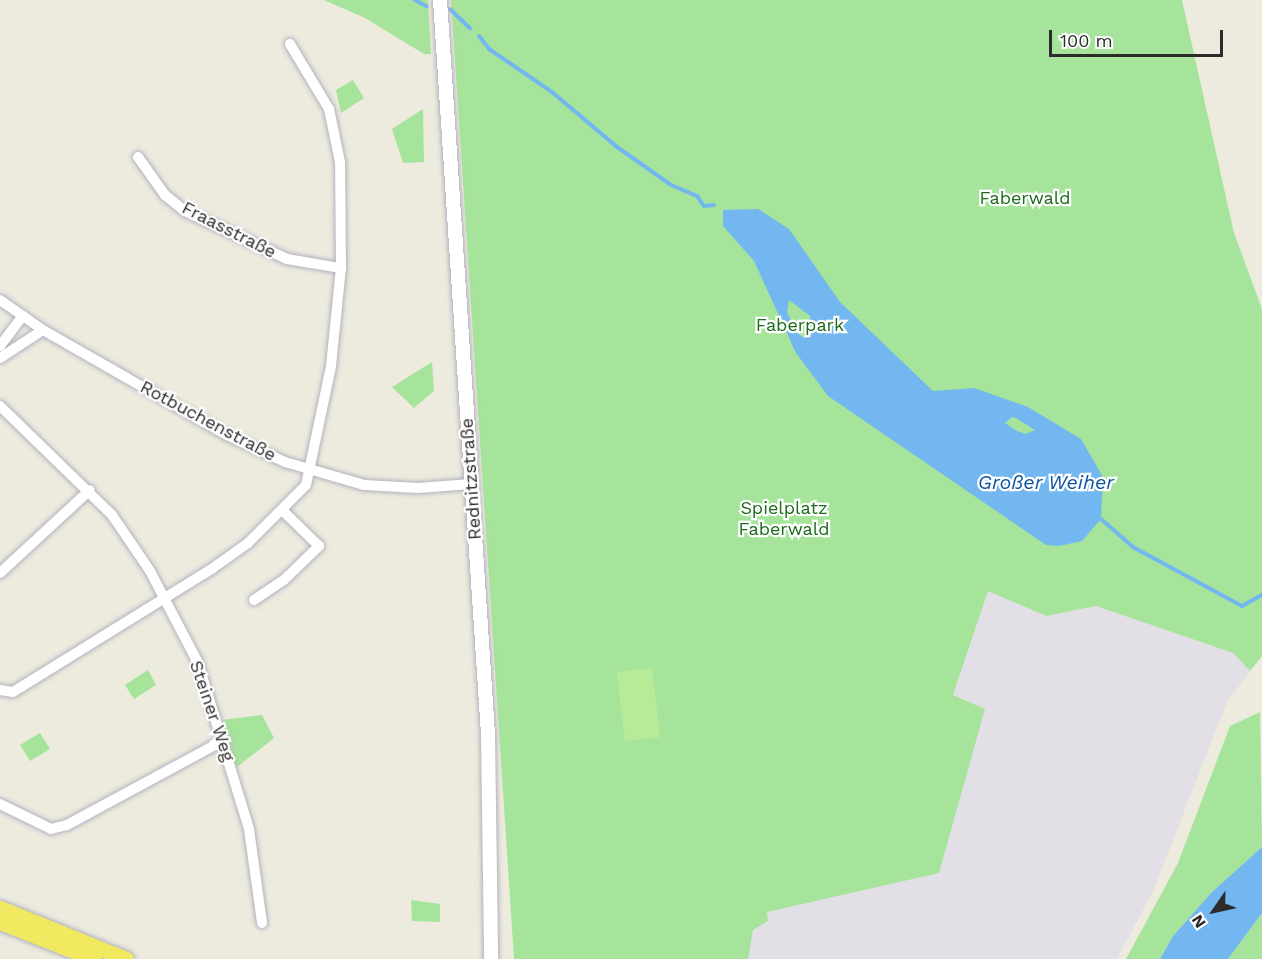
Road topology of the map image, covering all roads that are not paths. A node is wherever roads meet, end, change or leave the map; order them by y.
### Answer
1 (440, 0) edge
2 (290, 44) dead end
3 (138, 157) dead end
4 (341, 268) junction
5 (0, 300) edge
6 (23, 316) junction
7 (43, 330) junction
8 (0, 346) edge
9 (0, 358) edge
10 (0, 406) edge
11 (310, 468) junction
12 (471, 484) junction
13 (90, 490) junction
14 (284, 511) junction
15 (0, 573) edge
16 (164, 598) junction
17 (254, 600) dead end
18 (0, 690) edge
19 (224, 740) junction
20 (0, 804) edge
21 (0, 908) edge
22 (0, 922) edge
23 (262, 923) dead end
24 (94, 959) edge
25 (126, 959) edge
26 (491, 959) edge

1 - 12 main road, Rednitzstraße
2 - 4 street
3 - 4 street, Fraasstraße
4 - 11 street
5 - 6 street, Rotbuchenstraße
6 - 7 street, Rotbuchenstraße
6 - 8 street
7 - 9 street
7 - 11 street, Rotbuchenstraße
10 - 13 street, Steiner Weg
11 - 12 street, Rotbuchenstraße
11 - 14 street
12 - 26 main road, Rednitzstraße
13 - 15 street
13 - 16 street, Steiner Weg
14 - 16 street
14 - 17 street
16 - 18 street
16 - 19 street, Steiner Weg
19 - 20 street
19 - 23 street, Steiner Weg
21 - 25 main road
22 - 24 main road

